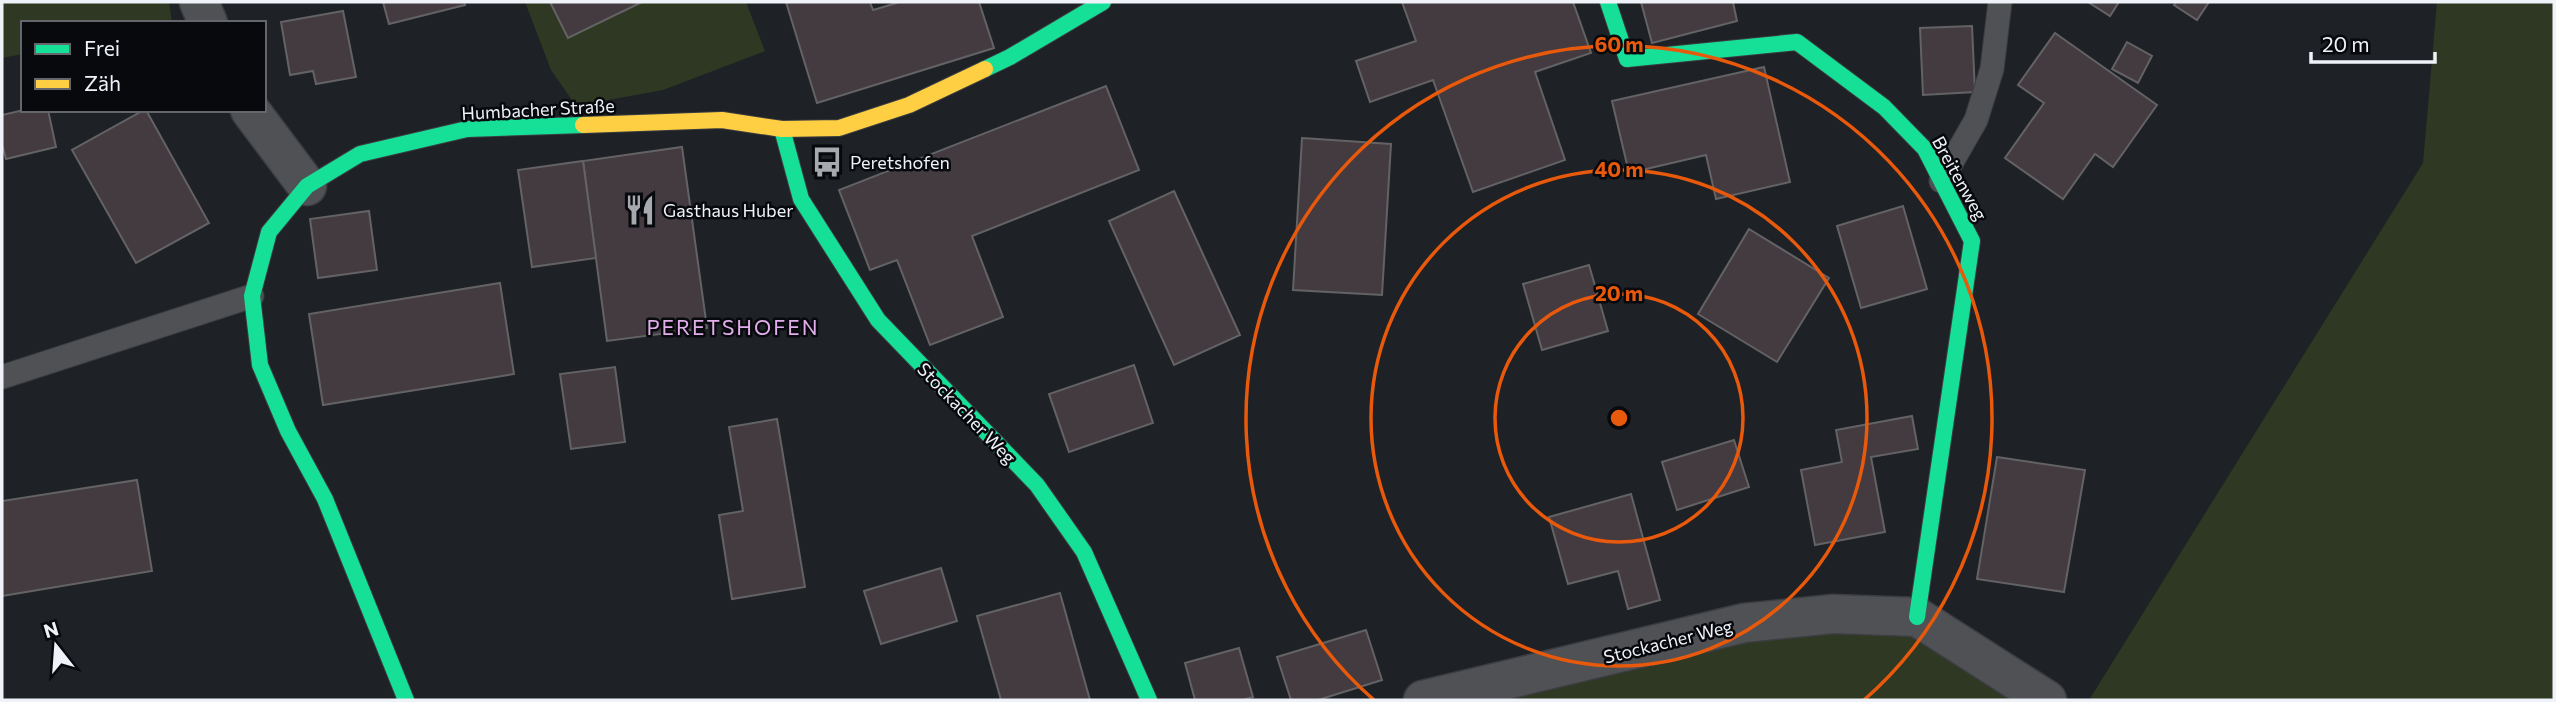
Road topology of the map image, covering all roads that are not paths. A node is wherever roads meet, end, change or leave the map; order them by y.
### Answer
1 (199, 2) edge
2 (1103, 2) edge
3 (1608, 2) edge
4 (2000, 2) edge
5 (207, 21) edge
6 (252, 112) edge
7 (782, 129) junction
8 (1941, 181) junction
9 (307, 186) junction
10 (252, 296) junction
11 (2, 377) edge
12 (1917, 617) junction
13 (406, 700) edge
14 (1149, 700) edge
15 (1423, 700) edge
16 (2047, 700) edge

1 - 5 street
2 - 7 street, Humbacher Straße
3 - 8 street, Breitenweg
4 - 8 lane
6 - 9 street
7 - 9 street, Humbacher Straße
7 - 14 street, Stockacher Weg
8 - 12 street, Breitenweg
9 - 10 street, Humbacher Straße
10 - 11 lane
10 - 13 street, Humbacher Straße
12 - 15 street, Stockacher Weg
12 - 16 street

